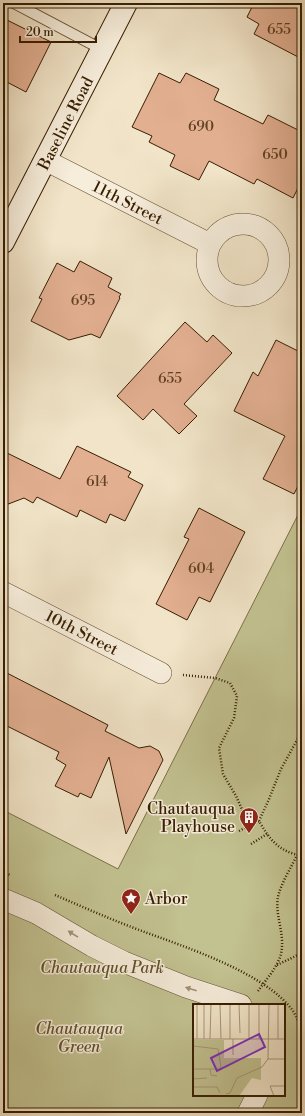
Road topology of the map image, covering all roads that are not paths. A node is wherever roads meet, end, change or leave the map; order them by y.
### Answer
1 (14, 3) edge
2 (126, 3) edge
3 (103, 50) junction
4 (45, 160) junction
5 (6, 230) edge
6 (210, 244) dead end
7 (3, 592) edge
8 (161, 673) road end
9 (3, 899) edge
10 (249, 1000) edge
11 (256, 1096) edge
12 (248, 1113) edge

1 - 3 lane
2 - 3 street, Baseline Road
3 - 4 street, Baseline Road
4 - 5 street, Baseline Road
4 - 6 street, 11th Street
7 - 8 street, 10th Street
10 -> 9 street
11 - 12 street

